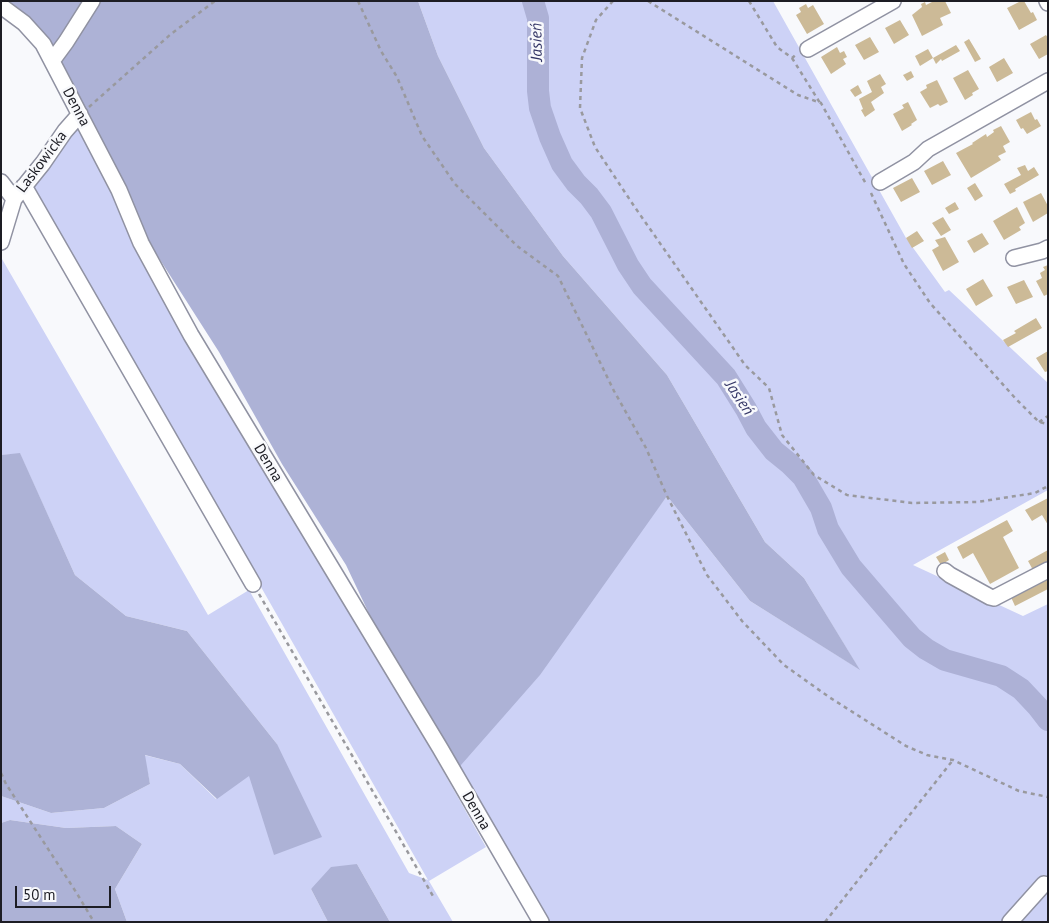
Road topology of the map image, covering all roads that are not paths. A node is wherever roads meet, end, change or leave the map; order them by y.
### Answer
1 (92, 1) edge
2 (893, 1) edge
3 (1, 6) edge
4 (808, 49) road end
5 (52, 61) junction
6 (1048, 81) edge
7 (80, 114) junction
8 (1, 182) edge
9 (880, 182) dead end
10 (24, 186) junction
11 (14, 199) junction
12 (1, 242) edge
13 (1048, 248) edge
14 (1014, 258) dead end
15 (1048, 570) edge
16 (945, 571) dead end
17 (253, 584) road end
18 (1044, 884) dead end
19 (541, 922) edge
20 (1010, 922) edge

1 - 5 street
2 - 4 street
3 - 5 street, Denna
5 - 7 street, Denna
6 - 9 street
7 - 10 street, Laskowicka
7 - 19 street, Denna
8 - 11 street
10 - 11 street, Laskowicka
10 - 17 street
11 - 12 street, Laskowicka
13 - 14 street
15 - 16 street
18 - 20 street

